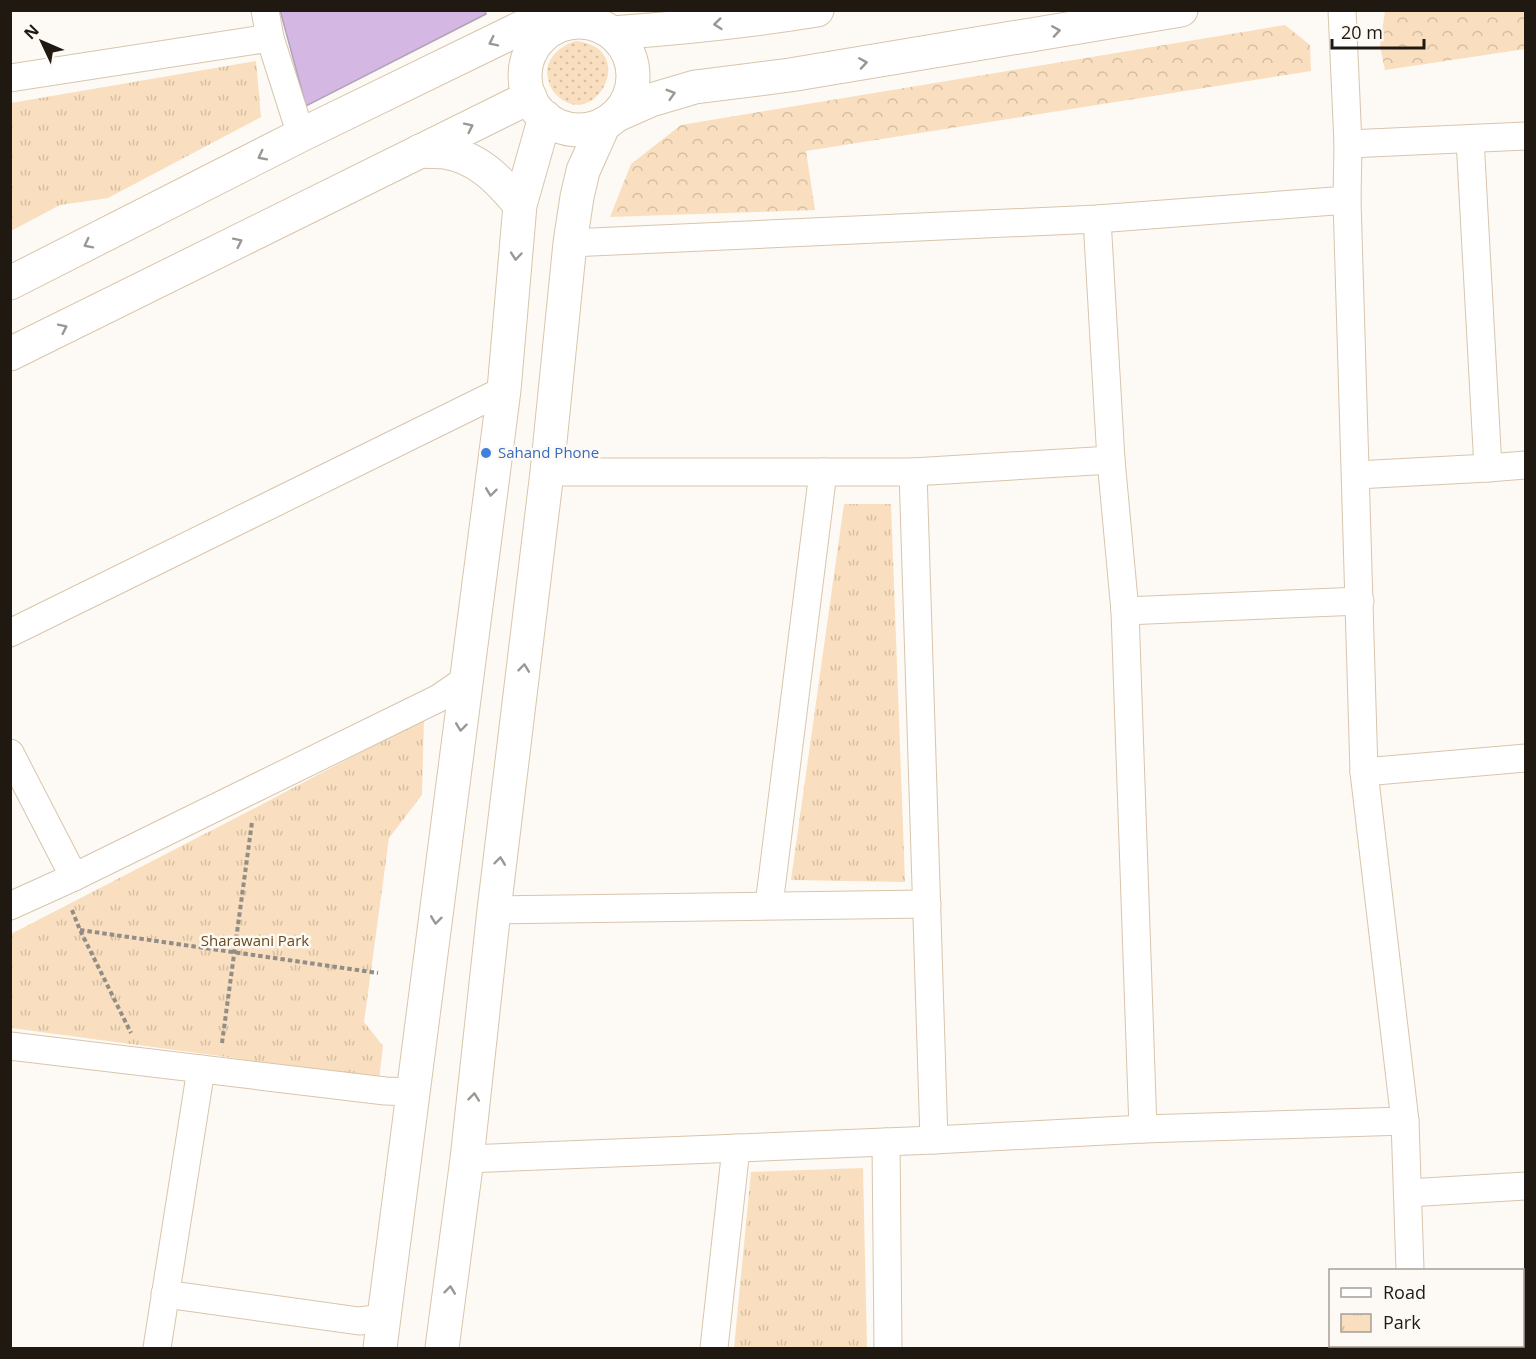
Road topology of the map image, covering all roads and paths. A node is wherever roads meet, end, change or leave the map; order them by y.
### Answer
1 (265, 10) edge
2 (818, 10) edge
3 (1181, 10) edge
4 (1341, 10) edge
5 (571, 23) edge
6 (270, 38) junction
7 (10, 78) edge
8 (537, 107) junction
9 (610, 119) junction
10 (302, 135) junction
11 (1526, 136) edge
12 (1470, 139) junction
13 (1348, 144) junction
14 (420, 152) junction
15 (1347, 200) junction
16 (520, 205) junction
17 (1097, 219) junction
18 (570, 243) junction
19 (10, 283) edge
20 (10, 354) edge
21 (504, 390) junction
22 (1111, 459) junction
23 (1526, 465) edge
24 (1488, 468) junction
25 (547, 472) junction
26 (823, 472) junction
27 (913, 472) junction
28 (1356, 475) junction
29 (1360, 601) junction
30 (1125, 611) junction
31 (10, 633) edge
32 (468, 678) junction
33 (10, 753) edge
34 (1526, 758) edge
35 (1364, 771) junction
36 (252, 820) dead end
37 (74, 877) junction
38 (69, 904) dead end
39 (927, 904) junction
40 (769, 905) junction
41 (10, 906) edge
42 (494, 910) junction
43 (80, 930) junction
44 (234, 952) junction
45 (378, 973) dead end
46 (133, 1036) dead end
47 (222, 1045) dead end
48 (10, 1046) edge
49 (201, 1070) junction
50 (413, 1092) junction
51 (1405, 1121) junction
52 (1143, 1130) junction
53 (934, 1140) junction
54 (886, 1142) junction
55 (736, 1148) junction
56 (467, 1159) junction
57 (1526, 1186) edge
58 (1408, 1193) junction
59 (1410, 1269) edge
60 (165, 1294) junction
61 (382, 1333) edge
62 (1370, 1347) edge
63 (157, 1348) edge
64 (442, 1348) edge
65 (714, 1348) edge
66 (888, 1348) edge
67 (1343, 1348) edge

1 - 6 street
2 -> 5 main road
9 -> 3 main road
4 - 13 street
5 - 8 main road
5 - 9 main road
5 -> 10 main road
6 - 7 street
6 - 10 street
8 - 9 main road
14 -> 8 main road
8 - 16 main road
9 - 18 main road
10 -> 19 main road
11 - 12 street
12 - 13 street
12 - 24 street
13 - 15 street
14 - 16 main road
20 -> 14 main road
15 - 17 street
15 - 28 street
16 -> 21 main road
17 - 18 street
17 - 22 street
18 - 25 main road
21 - 31 street
21 -> 32 main road
22 - 27 street
22 - 30 street
23 - 24 street
24 - 28 street
25 - 26 street
42 -> 25 main road
26 - 27 street
26 - 40 street
27 - 39 street
28 - 29 street
29 - 30 street
29 - 35 street
30 - 52 street
32 - 37 street
32 -> 50 main road
33 - 37 street
34 - 35 street
35 - 51 street
36 - 44 path
37 - 41 street
38 - 43 path
39 - 40 street
39 - 53 street
40 - 42 street
56 -> 42 main road
43 - 44 path
43 - 46 path
44 - 45 path
44 - 47 path
48 - 49 street
49 - 50 street
49 - 60 street
50 - 61 main road
51 - 52 street
51 - 58 street
52 - 53 street
53 - 54 street
54 - 55 street
54 - 66 street
55 - 56 street
55 - 65 street
64 -> 56 main road
57 - 58 street
58 - 59 street
60 - 61 street
60 - 63 street
62 - 67 street

